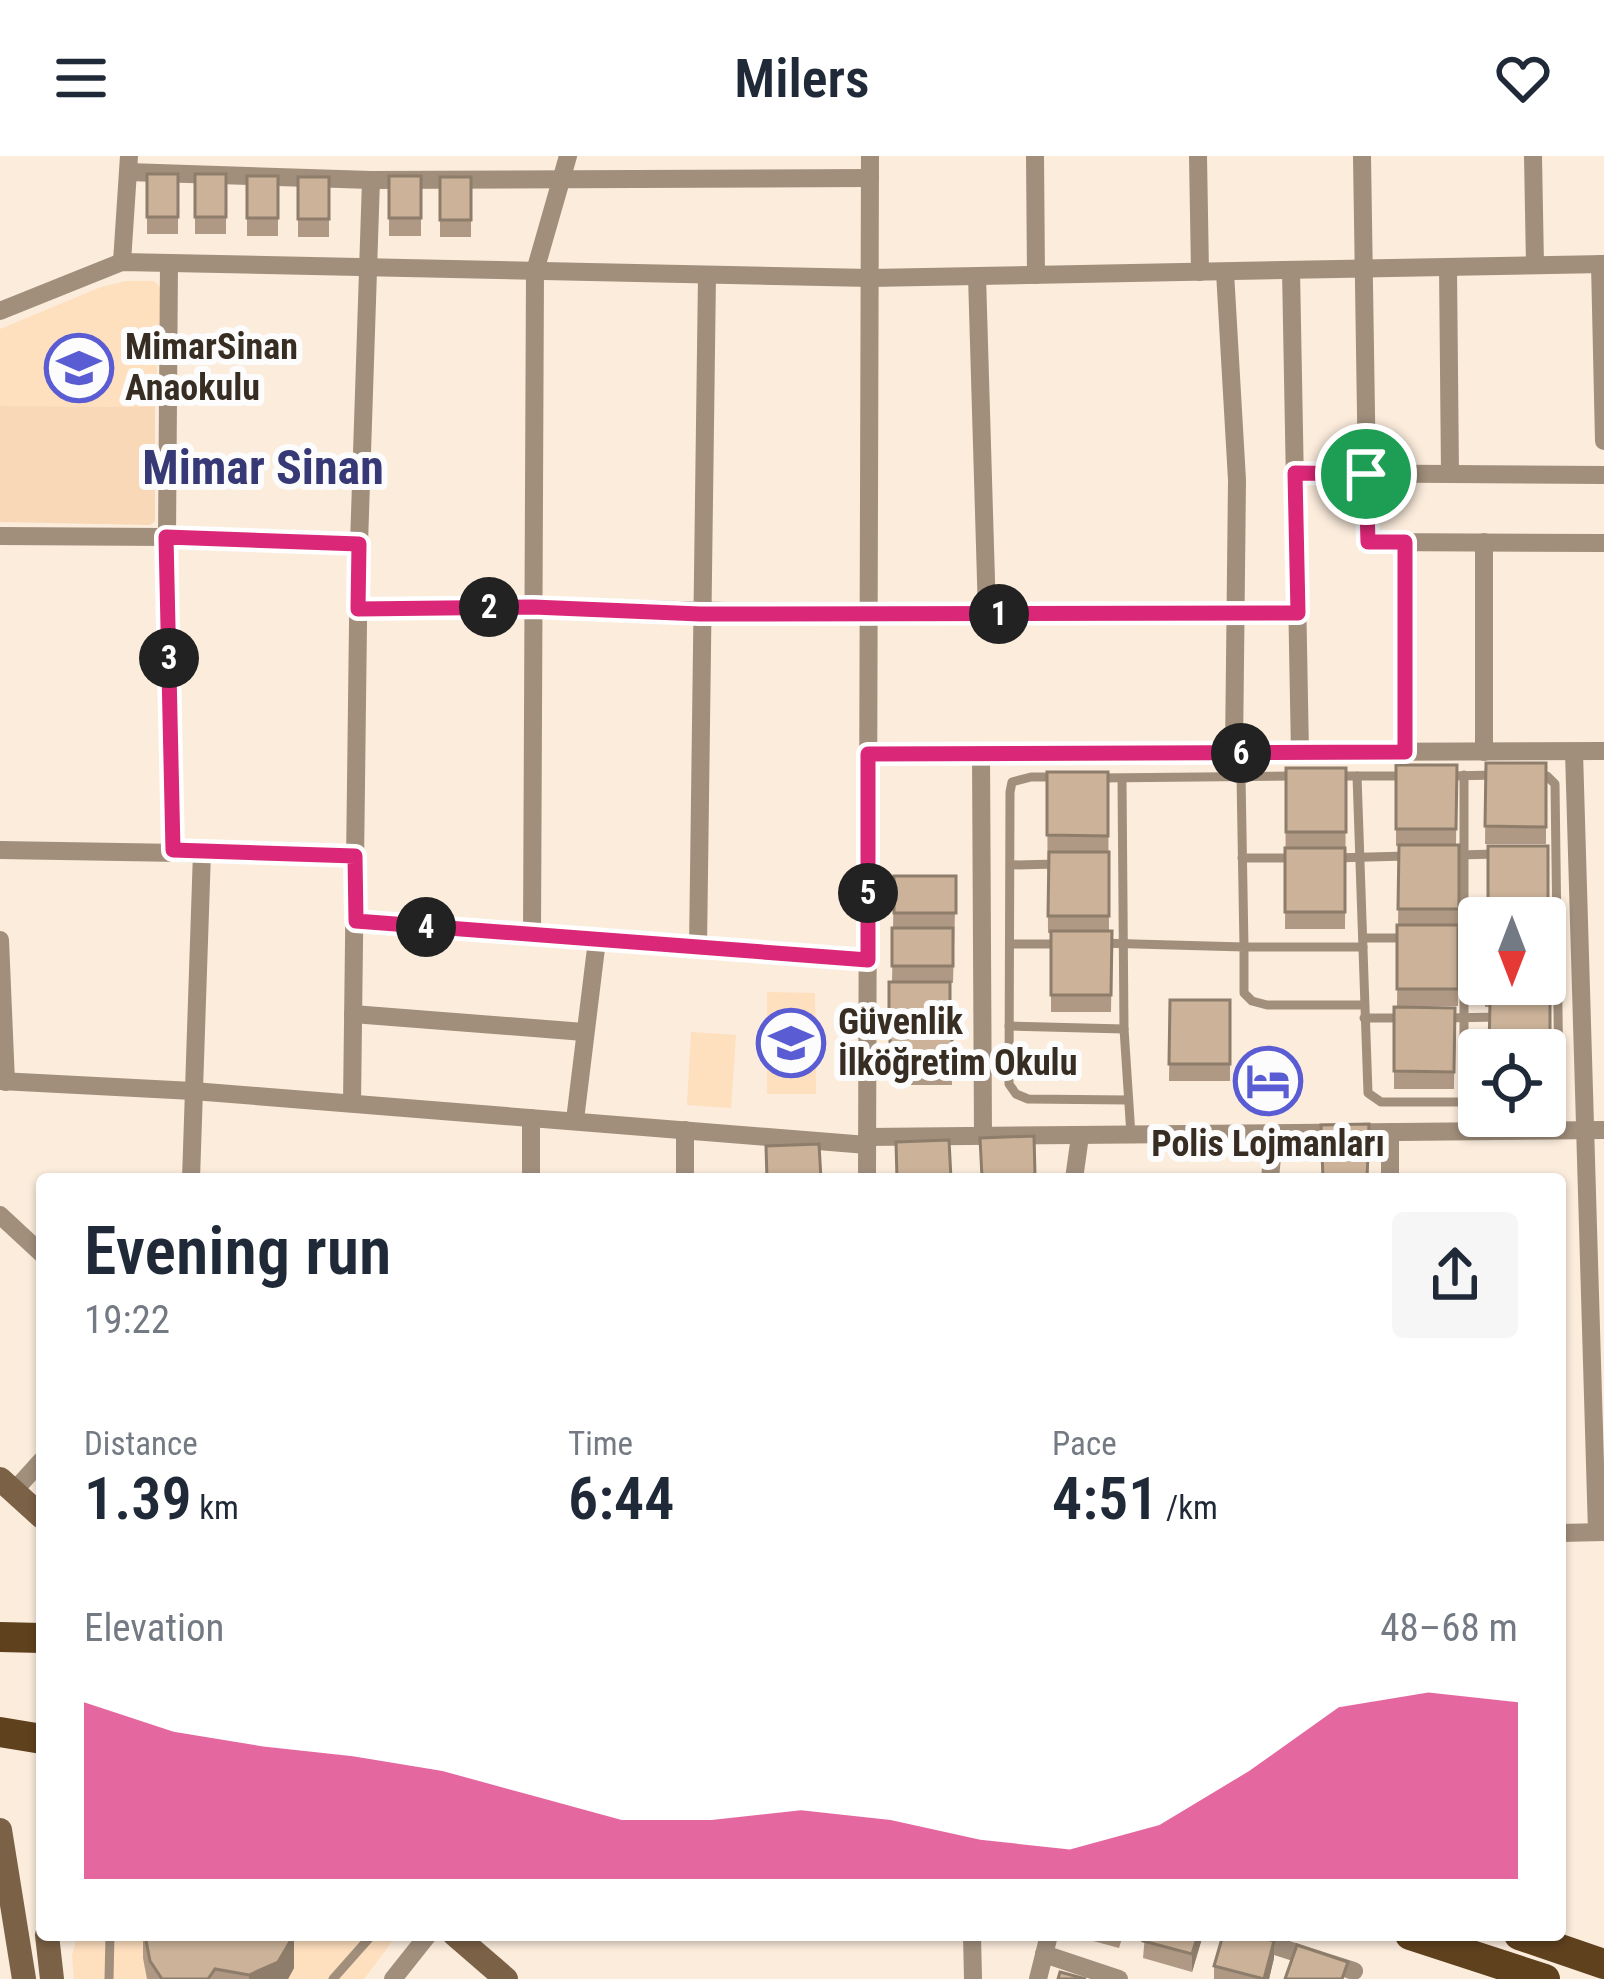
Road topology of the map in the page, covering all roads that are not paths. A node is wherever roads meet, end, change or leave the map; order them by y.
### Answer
1 (568, 156) edge
2 (870, 156) edge
3 (1035, 156) edge
4 (1198, 156) edge
5 (1362, 156) edge
6 (1533, 156) edge
7 (129, 164) edge
8 (870, 178) junction
9 (563, 179) junction
10 (371, 180) junction
11 (122, 262) junction
12 (169, 263) junction
13 (1602, 264) edge
14 (1535, 265) junction
15 (1448, 267) junction
16 (369, 268) junction
17 (1364, 269) junction
18 (1291, 270) junction
19 (535, 271) junction
20 (1200, 272) junction
21 (1226, 272) junction
22 (707, 275) junction
23 (1036, 275) junction
24 (977, 276) junction
25 (870, 278) junction
26 (0, 310) edge
27 (1604, 440) edge
28 (1295, 473) junction
29 (1366, 474) junction
30 (1450, 474) junction
31 (1604, 475) edge
32 (0, 536) edge
33 (166, 537) junction
34 (1405, 542) junction
35 (1484, 542) junction
36 (1604, 542) edge
37 (359, 544) junction
38 (533, 607) junction
39 (358, 609) junction
40 (1234, 613) junction
41 (1298, 613) junction
42 (700, 614) junction
43 (869, 614) junction
44 (987, 614) junction
45 (1405, 752) junction
46 (1484, 752) junction
47 (1574, 752) junction
48 (1604, 752) edge
49 (1234, 753) junction
50 (1300, 753) junction
51 (868, 754) junction
52 (981, 754) junction
53 (1508, 775) edge
54 (1530, 775) edge
55 (1241, 776) junction
56 (1358, 776) junction
57 (1421, 776) edge
58 (1442, 776) edge
59 (1463, 776) junction
60 (1122, 779) junction
61 (0, 850) edge
62 (173, 850) junction
63 (202, 852) junction
64 (1510, 854) edge
65 (1533, 854) edge
66 (1556, 854) junction
67 (1444, 855) edge
68 (1464, 855) junction
69 (355, 856) junction
70 (1424, 856) edge
71 (1242, 857) junction
72 (1302, 857) edge
73 (1322, 857) edge
74 (1362, 857) junction
75 (1124, 862) junction
76 (1101, 863) edge
77 (1079, 864) edge
78 (1011, 866) junction
79 (1465, 897) edge
80 (1553, 897) edge
81 (356, 921) junction
82 (532, 935) junction
83 (1424, 938) edge
84 (1445, 938) edge
85 (1458, 938) edge
86 (0, 940) edge
87 (597, 940) junction
88 (1126, 943) junction
89 (1363, 943) junction
90 (1010, 944) junction
91 (1244, 947) junction
92 (698, 948) junction
93 (868, 960) junction
94 (1465, 1005) edge
95 (1558, 1005) edge
96 (1364, 1011) junction
97 (353, 1014) junction
98 (1536, 1016) edge
99 (1559, 1016) junction
100 (1512, 1017) edge
101 (1465, 1018) junction
102 (1009, 1026) junction
103 (1124, 1029) junction
104 (1465, 1029) edge
105 (1559, 1029) edge
106 (584, 1032) junction
107 (3, 1082) edge
108 (193, 1091) junction
109 (1127, 1100) junction
110 (1458, 1102) edge
111 (352, 1103) junction
112 (531, 1118) junction
113 (575, 1120) junction
114 (685, 1130) junction
115 (1595, 1130) edge
116 (1390, 1132) junction
117 (1274, 1134) junction
118 (983, 1136) junction
119 (1080, 1136) junction
120 (1131, 1136) junction
121 (867, 1141) junction
122 (191, 1173) edge
123 (531, 1173) edge
124 (685, 1173) edge
125 (867, 1173) edge
126 (1075, 1173) edge
127 (1271, 1173) edge
128 (1390, 1173) edge
129 (0, 1215) edge
130 (36, 1248) edge
131 (36, 1464) edge
132 (7, 1485) edge
133 (36, 1512) edge
134 (1600, 1532) edge
135 (1566, 1533) edge
136 (0, 1637) edge
137 (36, 1638) edge
138 (0, 1732) edge
139 (36, 1738) edge
140 (0, 1830) edge
141 (47, 1941) edge
142 (110, 1941) edge
143 (367, 1941) edge
144 (423, 1941) edge
145 (462, 1941) edge
146 (971, 1941) edge
147 (1260, 1941) edge
148 (1424, 1941) edge
149 (1537, 1941) edge
150 (1047, 1944) edge
151 (1604, 1964) edge
152 (1354, 1971) dead end
153 (1497, 1971) edge
154 (24, 1979) edge
155 (52, 1979) edge
156 (109, 1979) edge
157 (333, 1979) edge
158 (393, 1979) edge
159 (506, 1979) edge
160 (973, 1979) edge
161 (1038, 1979) edge
162 (1119, 1979) edge
163 (1546, 1979) edge

1 - 9 street
2 - 8 street
3 - 23 street
4 - 20 street
5 - 17 street
6 - 14 street
7 - 10 street
7 - 11 street
8 - 9 street
8 - 25 street
9 - 10 street
9 - 19 street
10 - 16 street
11 - 12 street
11 - 26 street
12 - 16 street
12 - 33 street
13 - 14 street
13 - 27 street
14 - 15 street
15 - 17 street
15 - 30 street
16 - 19 street
16 - 37 street
17 - 18 street
17 - 29 street
18 - 21 street
18 - 28 street
19 - 22 street
19 - 38 street
20 - 21 street
20 - 23 street
21 - 40 street
22 - 25 street
22 - 42 street
23 - 24 street
24 - 25 street
24 - 44 street
25 - 43 street
28 - 29 street
28 - 41 street
29 - 30 street
29 - 34 street
30 - 31 street
32 - 33 street
33 - 37 street
33 - 62 street
34 - 35 street
34 - 45 street
35 - 36 street
35 - 46 street
37 - 39 street
38 - 39 street
38 - 42 street
38 - 82 street
39 - 69 street
40 - 41 street
40 - 44 street
40 - 49 street
41 - 50 street
42 - 43 street
42 - 92 street
43 - 44 street
43 - 51 street
45 - 46 street
45 - 50 street
46 - 47 street
47 - 48 street
47 - 115 street
49 - 50 street
49 - 52 street
51 - 52 street
51 - 93 street
52 - 118 street
53 - 59 lane
54 - 66 lane
55 - 56 lane
55 - 60 lane
55 - 71 lane
56 - 57 lane
56 - 74 lane
58 - 59 lane
59 - 68 lane
60 - 75 lane
60 - 78 lane
61 - 62 street
62 - 63 street
63 - 69 street
63 - 108 street
64 - 68 lane
65 - 66 lane
66 - 80 lane
67 - 68 lane
68 - 79 lane
69 - 81 street
70 - 74 lane
71 - 72 lane
71 - 91 lane
73 - 74 lane
74 - 89 lane
75 - 76 lane
75 - 88 lane
77 - 78 lane
78 - 90 lane
81 - 82 street
81 - 97 street
82 - 87 street
83 - 89 lane
84 - 85 lane
86 - 107 street
87 - 92 street
87 - 106 street
88 - 90 lane
88 - 91 lane
88 - 103 lane
89 - 91 lane
89 - 96 lane
90 - 102 lane
91 - 96 lane
92 - 93 street
93 - 121 street
94 - 101 lane
95 - 99 lane
96 - 101 lane
96 - 110 lane
97 - 106 street
97 - 111 street
98 - 99 lane
99 - 105 lane
100 - 101 lane
101 - 104 lane
102 - 103 lane
102 - 109 lane
103 - 109 lane
106 - 113 street
107 - 108 street
108 - 111 street
108 - 122 street
109 - 120 lane
111 - 112 street
112 - 113 street
112 - 123 street
113 - 114 street
114 - 121 street
114 - 124 street
115 - 116 street
115 - 134 street
116 - 117 street
116 - 128 street
117 - 120 street
117 - 127 street
118 - 119 street
118 - 121 street
119 - 120 street
119 - 126 street
121 - 125 street
129 - 130 street
131 - 132 street
132 - 133 main road
134 - 135 street
136 - 137 main road
138 - 139 main road
140 - 154 main road
141 - 155 main road
142 - 156 lane
143 - 157 lane
144 - 158 street
145 - 159 main road
146 - 160 street
147 - 152 street
148 - 153 main road
149 - 151 main road
150 - 161 street
150 - 162 street
153 - 163 main road

